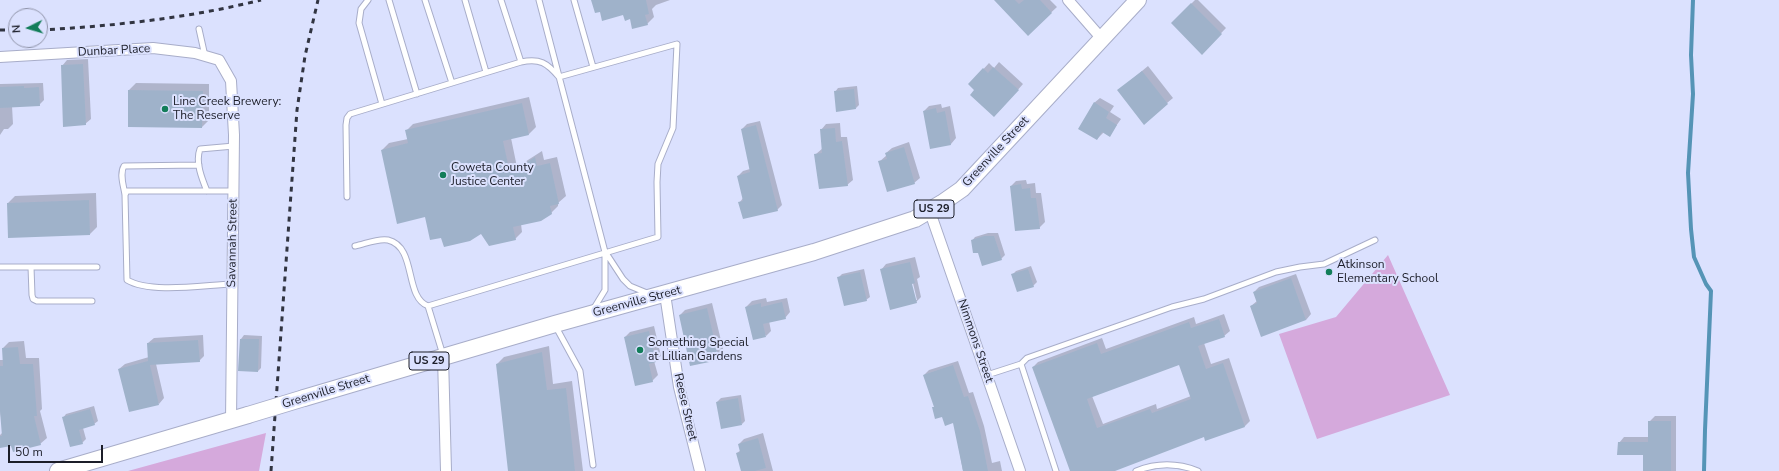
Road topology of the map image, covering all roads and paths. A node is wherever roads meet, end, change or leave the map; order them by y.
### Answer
1 (368, 0) edge
2 (389, 0) edge
3 (425, 0) edge
4 (465, 0) edge
5 (501, 0) edge
6 (539, 0) edge
7 (574, 0) edge
8 (1068, 0) edge
9 (1138, 0) edge
10 (199, 29) dead end
11 (1102, 39) junction
12 (204, 56) junction
13 (0, 57) edge
14 (521, 62) junction
15 (593, 67) junction
16 (223, 68) joint
17 (486, 72) junction
18 (560, 77) junction
19 (452, 83) junction
20 (417, 94) junction
21 (382, 104) junction
22 (234, 146) junction
23 (199, 165) junction
24 (207, 191) junction
25 (233, 191) junction
26 (125, 195) junction
27 (347, 198) dead end
28 (930, 212) junction
29 (1375, 240) dead end
30 (355, 246) dead end
31 (605, 252) junction
32 (0, 267) edge
33 (31, 267) junction
34 (97, 267) dead end
35 (232, 284) junction
36 (660, 296) junction
37 (92, 301) dead end
38 (428, 306) junction
39 (591, 314) junction
40 (555, 324) junction
41 (444, 357) junction
42 (1021, 364) junction
43 (986, 375) junction
44 (231, 421) junction
45 (593, 465) dead end
46 (58, 471) edge
47 (446, 471) edge
48 (700, 471) edge
49 (1020, 471) edge
50 (1056, 471) edge
51 (1136, 471) edge
52 (1198, 471) edge

1 - 21 lane
2 - 20 lane
3 - 19 lane
4 - 17 lane
5 - 14 lane
6 - 18 lane
7 - 15 lane
8 - 11 street
9 - 11 main road, Greenville Street / US 29
10 - 12 lane
11 - 28 main road, Greenville Street / US 29
12 - 13 street, Dunbar Place
12 - 16 street, Dunbar Place
14 - 17 lane
14 - 18 lane
15 - 18 lane
15 - 31 lane
16 - 22 street, Savannah Street
17 - 19 lane
18 - 31 lane
19 - 20 lane
20 - 21 lane
21 - 27 lane
22 - 23 lane
22 - 25 street, Savannah Street
23 - 24 lane
23 - 26 lane
24 - 25 lane
24 - 26 lane
25 - 35 street, Savannah Street
26 - 35 lane
28 - 36 main road, Greenville Street / US 29
28 - 43 street, Nimmons Street
29 - 42 lane
30 - 38 lane
31 - 36 lane
31 - 38 lane
31 - 39 lane
32 - 33 lane
33 - 34 lane
33 - 37 lane
35 - 44 street, Savannah Street
36 - 39 main road, Greenville Street / US 29
36 - 48 street, Reese Street
38 - 41 lane
39 - 40 main road, Greenville Street / US 29
40 - 41 main road, Greenville Street / US 29
40 - 45 lane
41 - 44 main road, Greenville Street / US 29, bridge
41 - 47 street
42 - 43 lane
42 - 50 lane
43 - 49 street, Nimmons Street
44 - 46 main road, Greenville Street / US 29
51 - 52 lane

